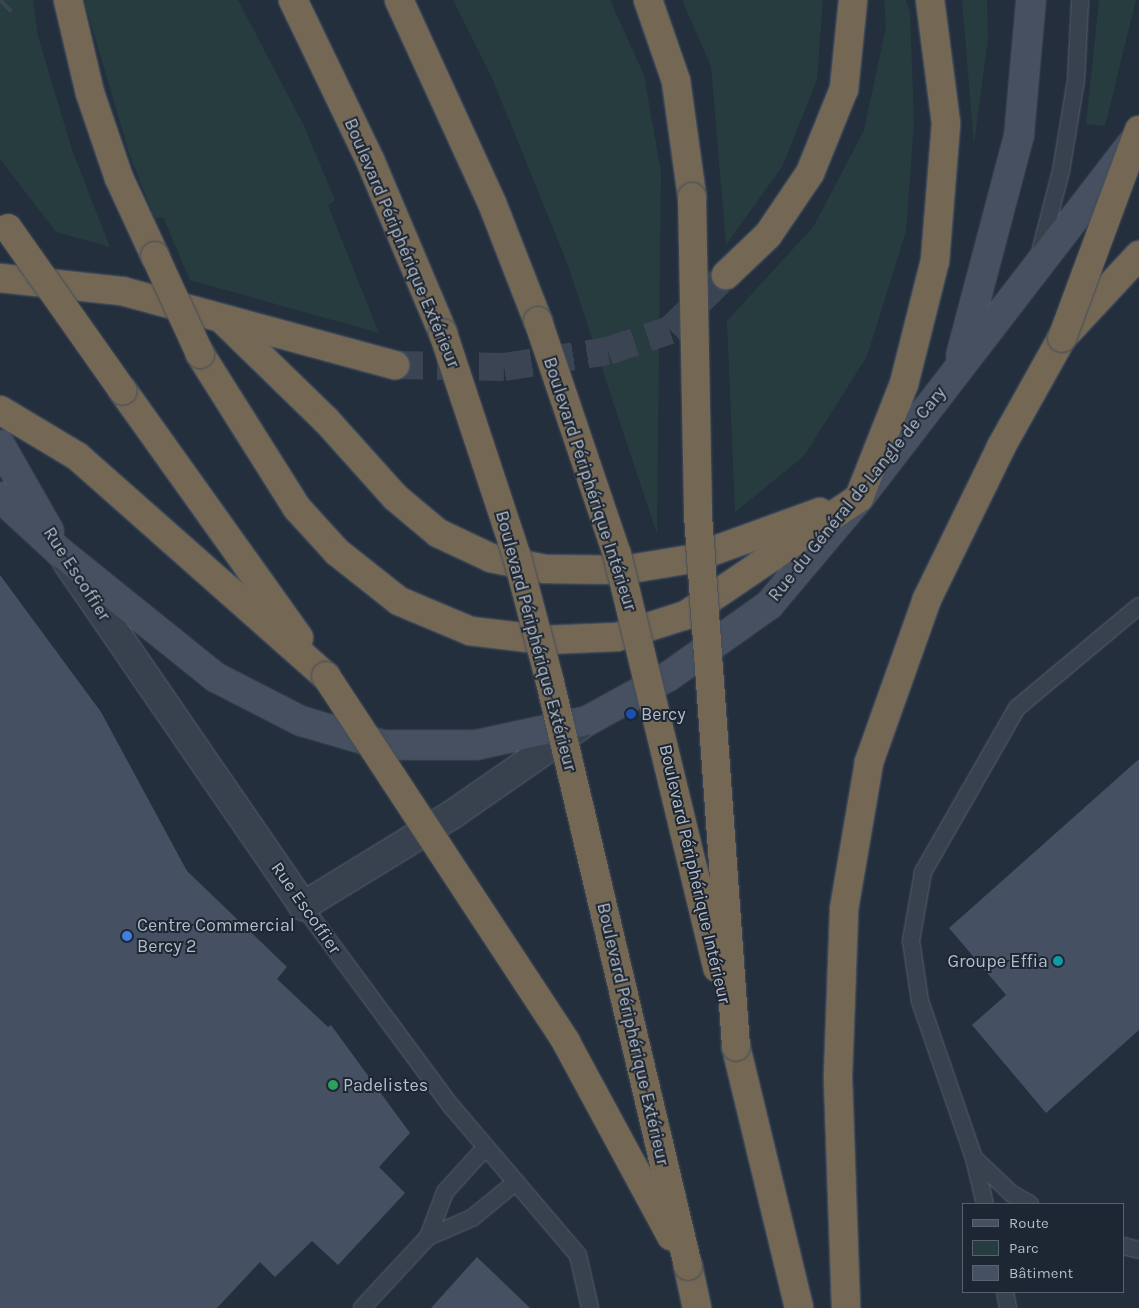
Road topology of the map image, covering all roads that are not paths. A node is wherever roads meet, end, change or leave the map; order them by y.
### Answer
1 (68, 0) edge
2 (293, 0) edge
3 (399, 0) edge
4 (648, 0) edge
5 (853, 0) edge
6 (930, 0) edge
7 (1031, 0) edge
8 (1080, 0) edge
9 (1139, 130) edge
10 (1139, 135) edge
11 (4, 223) edge
12 (1139, 255) edge
13 (1036, 265) junction
14 (726, 275) tunnel mouth
15 (0, 278) edge
16 (223, 320) junction
17 (1062, 338) junction
18 (395, 365) tunnel mouth
19 (957, 368) junction
20 (0, 410) edge
21 (0, 445) edge
22 (0, 497) edge
23 (859, 498) junction
24 (61, 553) junction
25 (1139, 606) edge
26 (326, 676) junction
27 (587, 721) junction
28 (303, 906) junction
29 (736, 1047) junction
30 (486, 1147) junction
31 (974, 1158) junction
32 (516, 1182) junction
33 (985, 1203) edge
34 (1028, 1203) edge
35 (428, 1237) junction
36 (1124, 1246) edge
37 (1139, 1250) edge
38 (688, 1266) junction
39 (1005, 1293) edge
40 (362, 1308) edge
41 (590, 1308) edge
42 (697, 1308) edge
43 (799, 1308) edge
44 (846, 1308) edge
45 (1008, 1308) edge

1 - 23 highway, bridge
2 - 38 highway, Boulevard Périphérique Extérieur, bridge
3 - 29 highway, Boulevard Périphérique Intérieur, bridge
4 - 29 highway, bridge
5 - 14 highway
6 - 23 highway
7 - 19 main road
8 - 13 lane
9 - 17 highway, bridge
10 - 13 main road, Rue du Général de Langle de Cary
11 - 26 highway, bridge
12 - 17 highway
13 - 19 main road, Rue du Général de Langle de Cary
15 - 16 highway
16 - 18 highway
16 - 23 highway
17 - 44 highway
19 - 23 main road, Rue du Général de Langle de Cary
20 - 26 highway
21 - 24 main road, Rue Escoffier
22 - 24 main road
23 - 27 main road, Rue du Général de Langle de Cary
24 - 27 main road
24 - 28 street, Rue Escoffier
25 - 31 lane
26 - 38 highway, bridge
27 - 28 street, Rue du Général de Langle de Cary
28 - 30 lane, Rue Escoffier
29 - 43 highway, Boulevard Périphérique Intérieur
30 - 32 lane, Rue Escoffier
30 - 35 lane
31 - 33 lane
31 - 34 lane
32 - 35 lane
32 - 41 lane, Rue Escoffier
35 - 40 lane
36 - 37 lane
38 - 42 highway, Boulevard Périphérique Extérieur
39 - 45 lane

